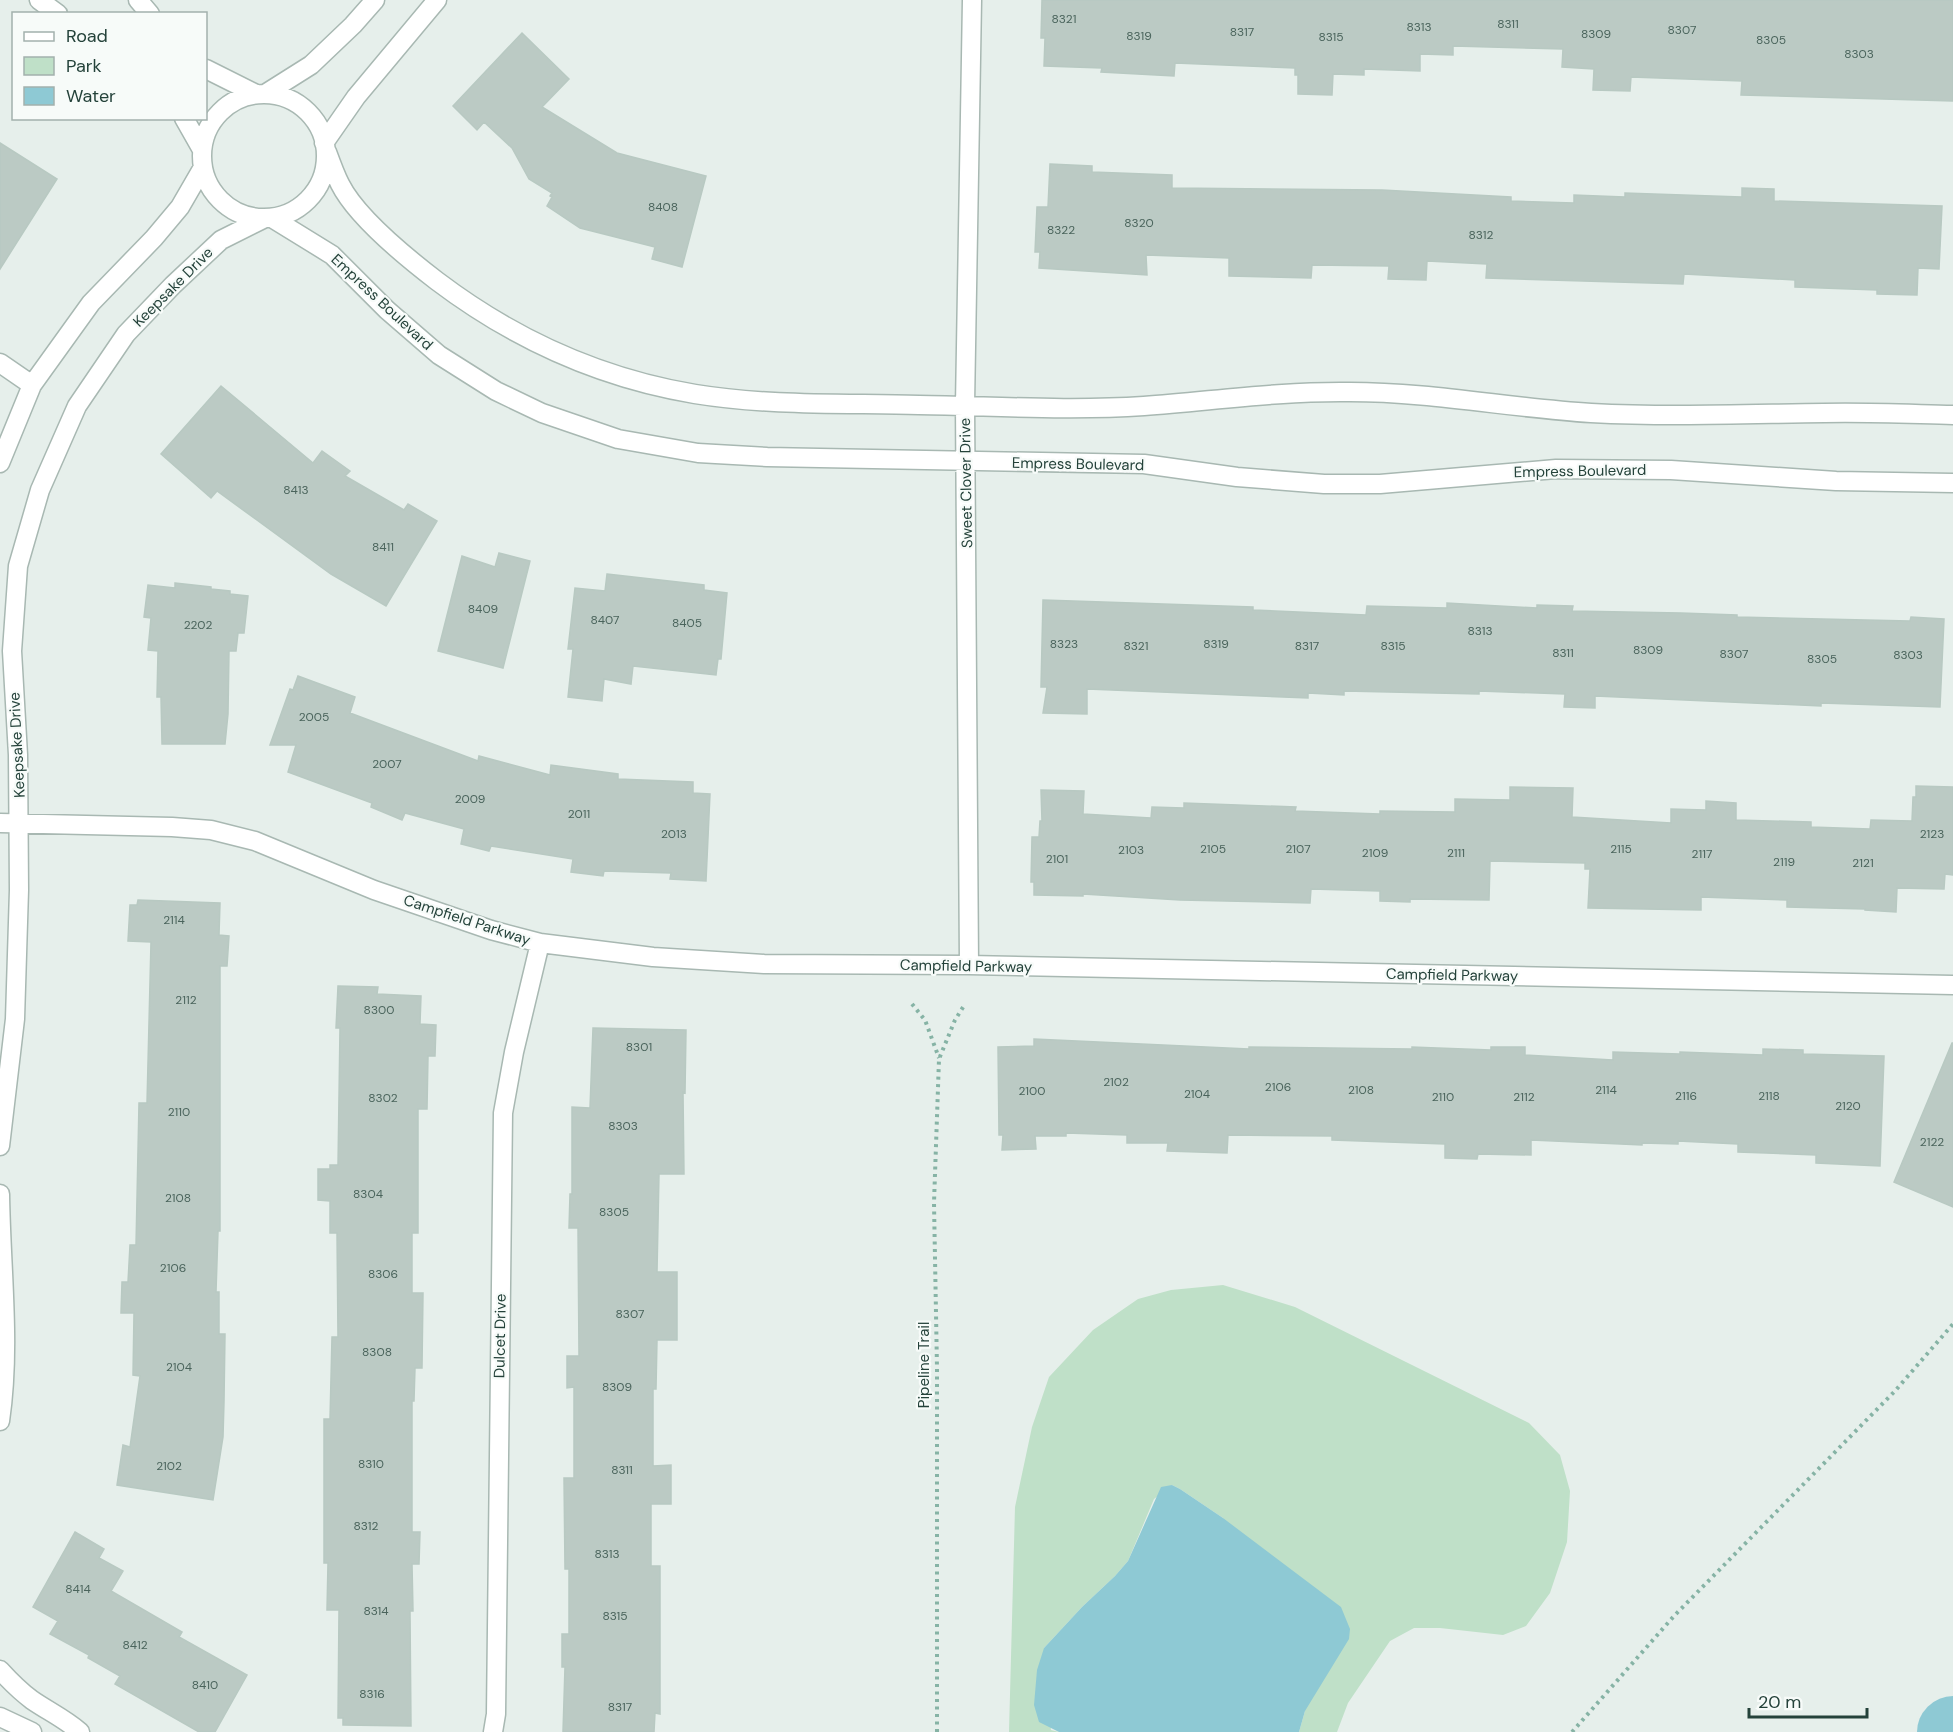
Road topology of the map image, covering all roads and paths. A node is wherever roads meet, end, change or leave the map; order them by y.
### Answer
1 (39, 0) edge
2 (138, 0) edge
3 (375, 0) edge
4 (437, 0) edge
5 (972, 0) edge
6 (55, 12) edge
7 (148, 12) edge
8 (207, 69) edge
9 (260, 94) junction
10 (185, 120) edge
11 (201, 148) junction
12 (326, 148) junction
13 (202, 169) junction
14 (267, 219) junction
15 (0, 363) edge
16 (32, 384) junction
17 (965, 405) junction
18 (1953, 415) edge
19 (966, 462) junction
20 (0, 463) edge
21 (1953, 483) edge
22 (0, 823) edge
23 (20, 823) junction
24 (540, 943) junction
25 (969, 965) junction
26 (1953, 986) edge
27 (912, 1004) dead end
28 (965, 1004) dead end
29 (939, 1059) junction
30 (0, 1146) edge
31 (0, 1194) edge
32 (1953, 1324) edge
33 (0, 1421) edge
34 (0, 1670) edge
35 (0, 1717) edge
36 (32, 1732) edge
37 (80, 1732) edge
38 (493, 1732) edge
39 (937, 1732) edge
40 (1572, 1732) edge

1 - 6 street
2 - 7 street
3 - 9 street
4 - 12 street
5 - 17 street, Sweet Clover Drive
8 - 9 street
9 - 11 street
9 - 12 street
10 - 11 street
11 - 13 street
12 - 14 street
12 - 17 street
13 - 14 street
13 - 16 street
14 - 19 street, Empress Boulevard
14 - 23 street, Keepsake Drive
15 - 16 street
16 - 20 street
17 - 18 street
17 - 19 street, Sweet Clover Drive
19 - 21 street, Empress Boulevard
19 - 25 street, Sweet Clover Drive
22 - 23 street, Campfield Parkway
23 - 24 street, Campfield Parkway
23 - 30 street, Keepsake Drive
24 - 25 street, Campfield Parkway
24 - 38 street, Dulcet Drive
25 - 26 street, Campfield Parkway
27 - 29 path
28 - 29 path, Pipeline Trail
29 - 39 path, Pipeline Trail
31 - 33 street
32 - 40 path
34 - 37 street
35 - 36 street

